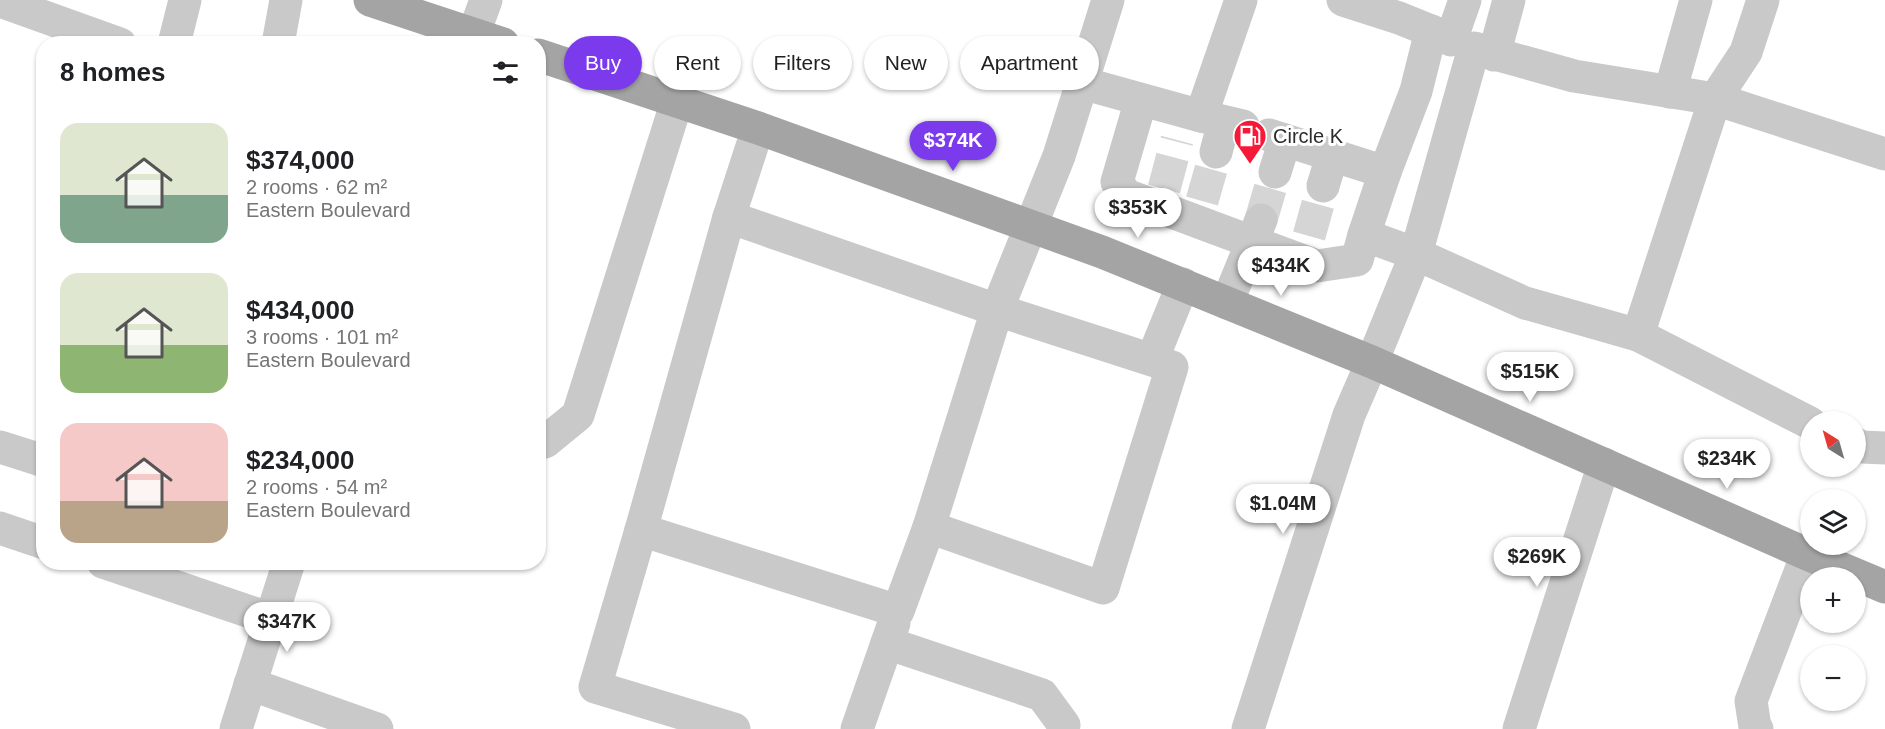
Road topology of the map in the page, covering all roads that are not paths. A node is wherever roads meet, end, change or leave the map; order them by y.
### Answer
1 (185, 0) edge
2 (286, 0) edge
3 (370, 0) edge
4 (486, 0) edge
5 (1108, 0) edge
6 (1241, 0) edge
7 (1465, 0) edge
8 (1509, 0) edge
9 (1696, 0) edge
10 (1763, 0) edge
11 (0, 1) edge
12 (1352, 1) edge
13 (53, 9) edge
14 (105, 36) edge
15 (176, 36) edge
16 (279, 36) edge
17 (471, 36) edge
18 (482, 36) edge
19 (1097, 36) edge
20 (1463, 43) junction
21 (546, 58) edge
22 (1099, 88) edge
23 (1080, 90) edge
24 (1416, 91) junction
25 (1670, 92) junction
26 (1715, 99) junction
27 (1141, 100) junction
28 (678, 101) junction
29 (1456, 106) junction
30 (759, 128) junction
31 (1225, 131) junction
32 (1885, 154) edge
33 (1275, 172) dead end
34 (1385, 172) junction
35 (729, 217) junction
36 (1030, 226) junction
37 (1256, 231) junction
38 (1365, 235) junction
39 (1416, 254) junction
40 (1183, 284) junction
41 (1227, 303) junction
42 (997, 310) junction
43 (1638, 334) junction
44 (1152, 360) junction
45 (1372, 362) junction
46 (1800, 418) edge
47 (546, 442) edge
48 (0, 447) edge
49 (1866, 447) edge
50 (1885, 448) edge
51 (36, 459) edge
52 (1604, 464) junction
53 (929, 527) junction
54 (0, 528) edge
55 (641, 530) junction
56 (36, 540) edge
57 (1800, 551) edge
58 (1807, 555) edge
59 (1809, 555) edge
60 (127, 570) edge
61 (286, 570) edge
62 (1885, 587) edge
63 (898, 611) junction
64 (271, 619) junction
65 (887, 643) junction
66 (250, 684) junction
67 (236, 729) edge
68 (378, 729) edge
69 (734, 729) edge
70 (857, 729) edge
71 (1063, 729) edge
72 (1248, 729) edge
73 (1519, 729) edge
74 (1757, 729) edge

1 - 15 street
2 - 16 street
3 - 17 main road
4 - 18 street
5 - 19 street
6 - 31 street
7 - 20 street
8 - 20 street
9 - 25 street
10 - 26 street
11 - 13 street
12 - 20 street
13 - 14 street
20 - 24 street
20 - 25 street
20 - 29 street
21 - 28 main road
22 - 27 street
23 - 36 street
24 - 29 street
24 - 34 street
25 - 26 street
26 - 32 street
26 - 43 street
27 - 31 street
27 - 37 street
28 - 30 main road
28 - 47 street
29 - 39 street
30 - 35 street
30 - 36 main road
31 - 33 street
31 - 34 street
34 - 38 street
35 - 42 street
35 - 55 street
36 - 40 main road
36 - 42 street
37 - 38 street
37 - 41 street
38 - 39 street
39 - 43 street
39 - 45 street
40 - 41 main road
40 - 44 street
41 - 45 main road
42 - 44 street
42 - 53 street
43 - 46 street
44 - 53 street
45 - 52 main road
45 - 72 street
48 - 51 street
49 - 50 street
52 - 57 main road
52 - 73 street
53 - 63 street
54 - 56 street
55 - 63 street
55 - 69 street
58 - 74 street
59 - 62 main road
60 - 64 street
61 - 64 street
63 - 65 street
64 - 66 street
65 - 70 street
65 - 71 street
66 - 67 street
66 - 68 street

